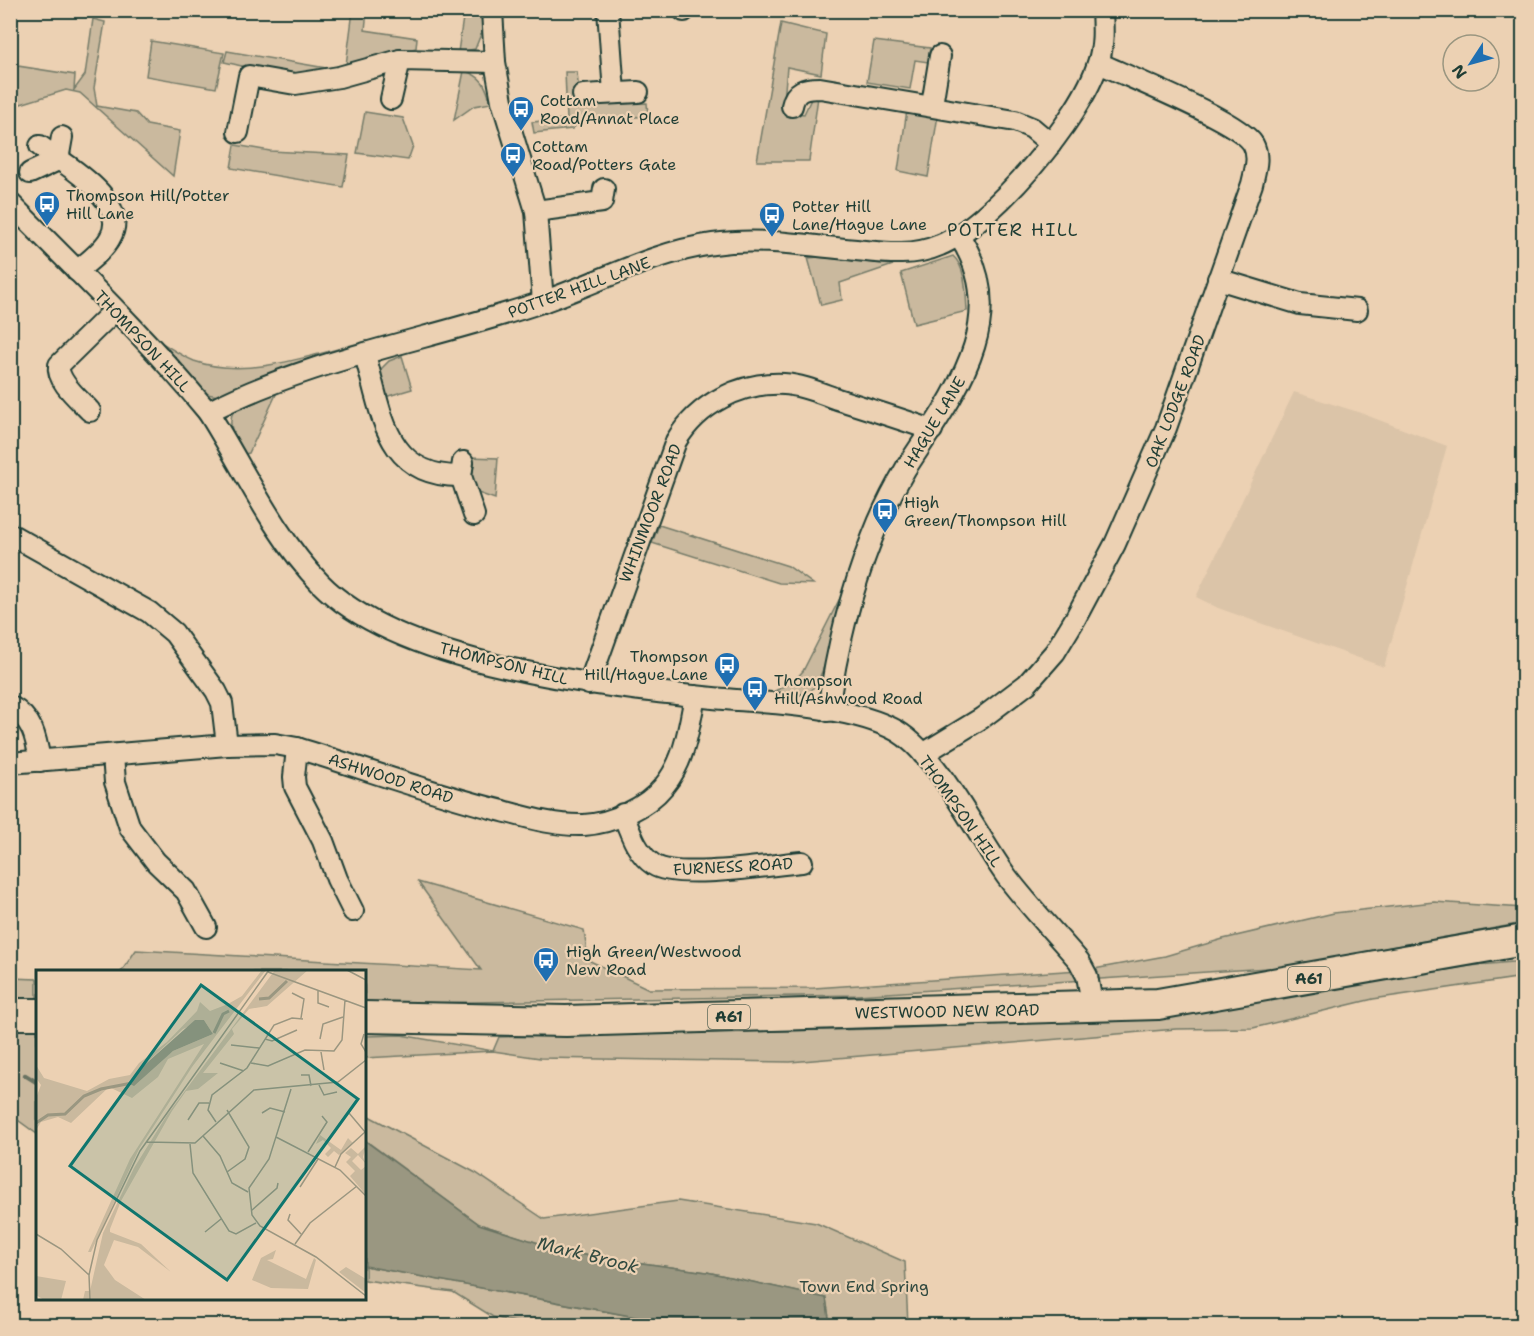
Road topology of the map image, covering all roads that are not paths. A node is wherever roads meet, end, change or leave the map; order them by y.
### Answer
1 (492, 10) edge
2 (608, 10) edge
3 (1102, 10) edge
4 (940, 56) dead end
5 (400, 60) junction
6 (495, 62) junction
7 (1099, 63) junction
8 (638, 92) dead end
9 (614, 93) junction
10 (583, 95) dead end
11 (391, 99) dead end
12 (932, 105) junction
13 (792, 106) dead end
14 (238, 132) dead end
15 (62, 137) dead end
16 (1051, 144) junction
17 (40, 146) dead end
18 (58, 160) junction
19 (30, 173) dead end
20 (604, 189) dead end
21 (10, 203) edge
22 (536, 211) junction
23 (959, 236) junction
24 (77, 271) junction
25 (1218, 279) junction
26 (543, 302) junction
27 (1357, 310) dead end
28 (114, 311) junction
29 (365, 355) junction
30 (90, 411) dead end
31 (208, 412) junction
32 (933, 430) junction
33 (474, 515) dead end
34 (10, 534) edge
35 (589, 684) junction
36 (695, 696) junction
37 (10, 706) edge
38 (828, 711) junction
39 (227, 745) junction
40 (297, 748) junction
41 (113, 754) junction
42 (923, 754) junction
43 (40, 761) junction
44 (10, 763) edge
45 (623, 814) junction
46 (807, 860) dead end
47 (353, 911) dead end
48 (195, 919) dead end
49 (1524, 940) edge
50 (1093, 1008) junction
51 (10, 1014) edge
52 (36, 1014) edge
53 (366, 1017) edge

1 - 6 street
2 - 9 street
3 - 7 street, POTTER HILL LANE
4 - 12 street
5 - 6 street
5 - 11 street
5 - 14 street
6 - 22 street
7 - 16 street, POTTER HILL LANE
7 - 25 street, OAK LODGE ROAD
8 - 9 street
9 - 10 street
12 - 13 street
12 - 16 street
15 - 18 street
16 - 23 street, POTTER HILL LANE
17 - 18 street
18 - 19 street
18 - 24 street
20 - 22 street
21 - 24 street, THOMPSON HILL
22 - 26 street
23 - 26 street, POTTER HILL LANE
23 - 32 street, HAGUE LANE
24 - 28 street, THOMPSON HILL
25 - 27 street
25 - 42 street, OAK LODGE ROAD
26 - 29 street, POTTER HILL LANE
28 - 30 street
28 - 31 street, THOMPSON HILL
29 - 31 street, POTTER HILL LANE
29 - 33 street
31 - 35 street, THOMPSON HILL
32 - 35 street, WHINMOOR ROAD
32 - 38 street, HAGUE LANE
34 - 39 street
35 - 36 street, THOMPSON HILL
36 - 38 street, THOMPSON HILL
36 - 45 street, ASHWOOD ROAD
37 - 43 street
38 - 42 street, THOMPSON HILL
39 - 40 street, ASHWOOD ROAD
39 - 41 street, ASHWOOD ROAD
40 - 45 street, ASHWOOD ROAD
40 - 47 street
41 - 43 street, ASHWOOD ROAD
41 - 48 street
42 - 50 street, THOMPSON HILL
43 - 44 street, ASHWOOD ROAD
45 - 46 street, FURNESS ROAD
49 - 50 highway, WESTWOOD NEW ROAD / A61
50 - 53 highway, WESTWOOD NEW ROAD / A61
51 - 52 highway

